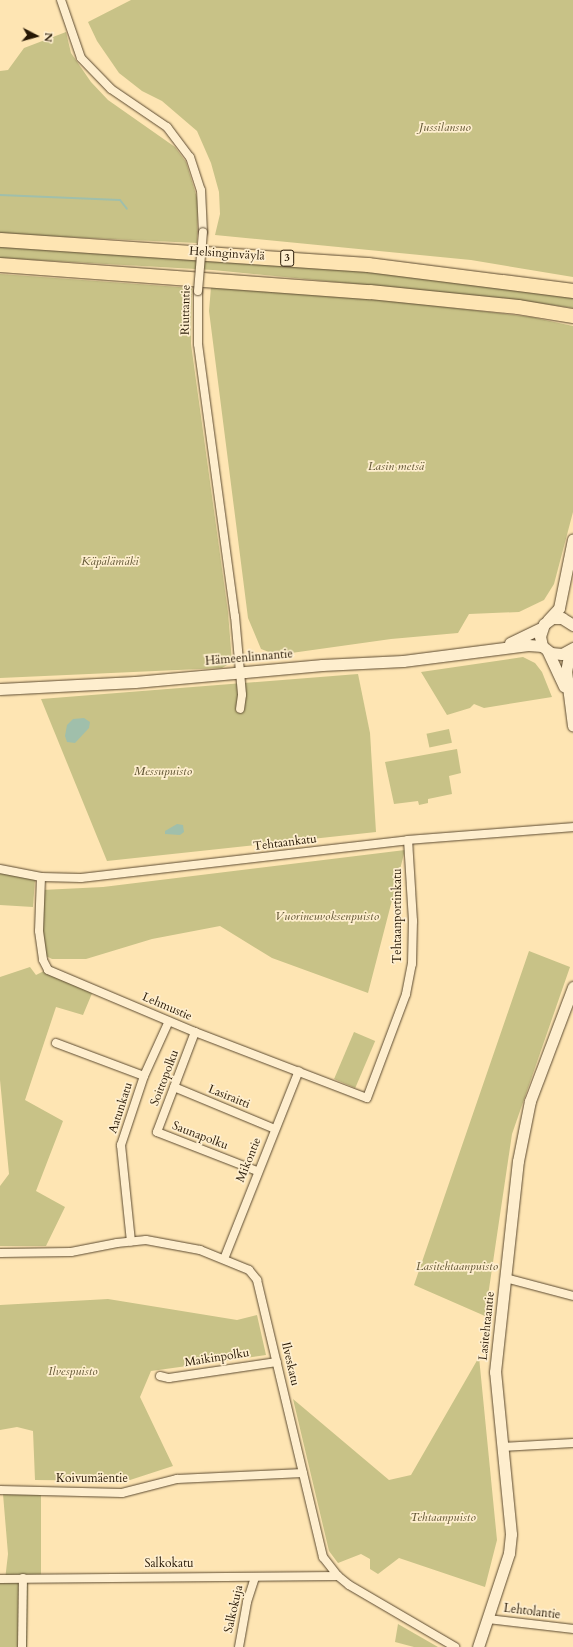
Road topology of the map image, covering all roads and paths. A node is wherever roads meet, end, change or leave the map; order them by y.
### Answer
1 (61, 0) edge
2 (0, 240) edge
3 (0, 264) edge
4 (573, 292) edge
5 (573, 316) edge
6 (573, 539) edge
7 (564, 591) junction
8 (571, 623) edge
9 (545, 624) junction
10 (500, 647) junction
11 (545, 649) junction
12 (572, 649) edge
13 (240, 672) junction
14 (0, 689) edge
15 (568, 695) junction
16 (240, 709) dead end
17 (573, 726) edge
18 (573, 827) edge
19 (408, 840) junction
20 (0, 869) edge
21 (41, 877) junction
22 (573, 987) edge
23 (169, 1021) junction
24 (195, 1032) junction
25 (56, 1043) dead end
26 (299, 1071) junction
27 (144, 1076) junction
28 (174, 1087) junction
29 (367, 1098) joint
30 (275, 1129) junction
31 (157, 1132) joint
32 (257, 1171) junction
33 (131, 1241) junction
34 (0, 1253) edge
35 (224, 1259) junction
36 (505, 1278) junction
37 (573, 1296) edge
38 (277, 1362) junction
39 (160, 1376) dead end
40 (573, 1444) edge
41 (502, 1447) junction
42 (303, 1473) junction
43 (0, 1490) edge
44 (338, 1576) junction
45 (255, 1577) junction
46 (23, 1578) junction
47 (0, 1579) edge
48 (488, 1619) junction
49 (573, 1629) edge
50 (22, 1647) edge
51 (238, 1647) edge
52 (455, 1647) edge
53 (478, 1647) edge

1 - 13 street, Riuttantie, bridge
2 - 4 highway, Helsinginväylä / 3
3 - 5 highway, 3
6 - 7 street
7 - 8 street
7 - 9 street
8 - 9 street
9 - 10 street, Hämeenlinnantie
9 - 11 street
10 - 11 street, Hämeenlinnantie
10 - 13 street, Hämeenlinnantie
11 - 12 street, Hämeenlinnantie
11 - 15 street
12 - 15 street
13 - 14 street, Hämeenlinnantie
13 - 16 street, Riuttantie
15 - 17 street
18 - 19 street, Tehtaankatu
19 - 21 street, Tehtaankatu
19 - 29 street, Tehtaanportinkatu
20 - 21 street, Tehtaankatu
21 - 23 street, Lehmustie
22 - 36 street, Lasitehtaantie
23 - 24 street, Lehmustie
23 - 27 street
24 - 26 street, Lehmustie
24 - 28 street, Soittopolku
25 - 27 street, Aatunkatu
26 - 29 street, Lehmustie
26 - 30 street, Mikontie
27 - 33 street, Aatunkatu
28 - 30 street, Lasiraitti
28 - 31 street, Soittopolku
30 - 32 street, Mikontie
31 - 32 street, Saunapolku
32 - 35 street, Mikontie
33 - 34 street, Ilveskatu
33 - 35 street, Ilveskatu
35 - 38 street, Ilveskatu
36 - 37 street
36 - 41 street, Lasitehtaantie
38 - 39 street, Maikinpolku
38 - 42 street, Ilveskatu
40 - 41 street
41 - 48 street, Lasitehtaantie
42 - 43 street, Koivumäentie
42 - 44 street, Ilveskatu
44 - 45 street, Salkokatu
44 - 52 street, Ilveskatu
45 - 46 street, Salkokatu
45 - 51 street, Salkokuja
46 - 47 street, Salkokatu
46 - 50 street
48 - 49 street, Lehtolantie
48 - 53 street, Lasitehtaantie

